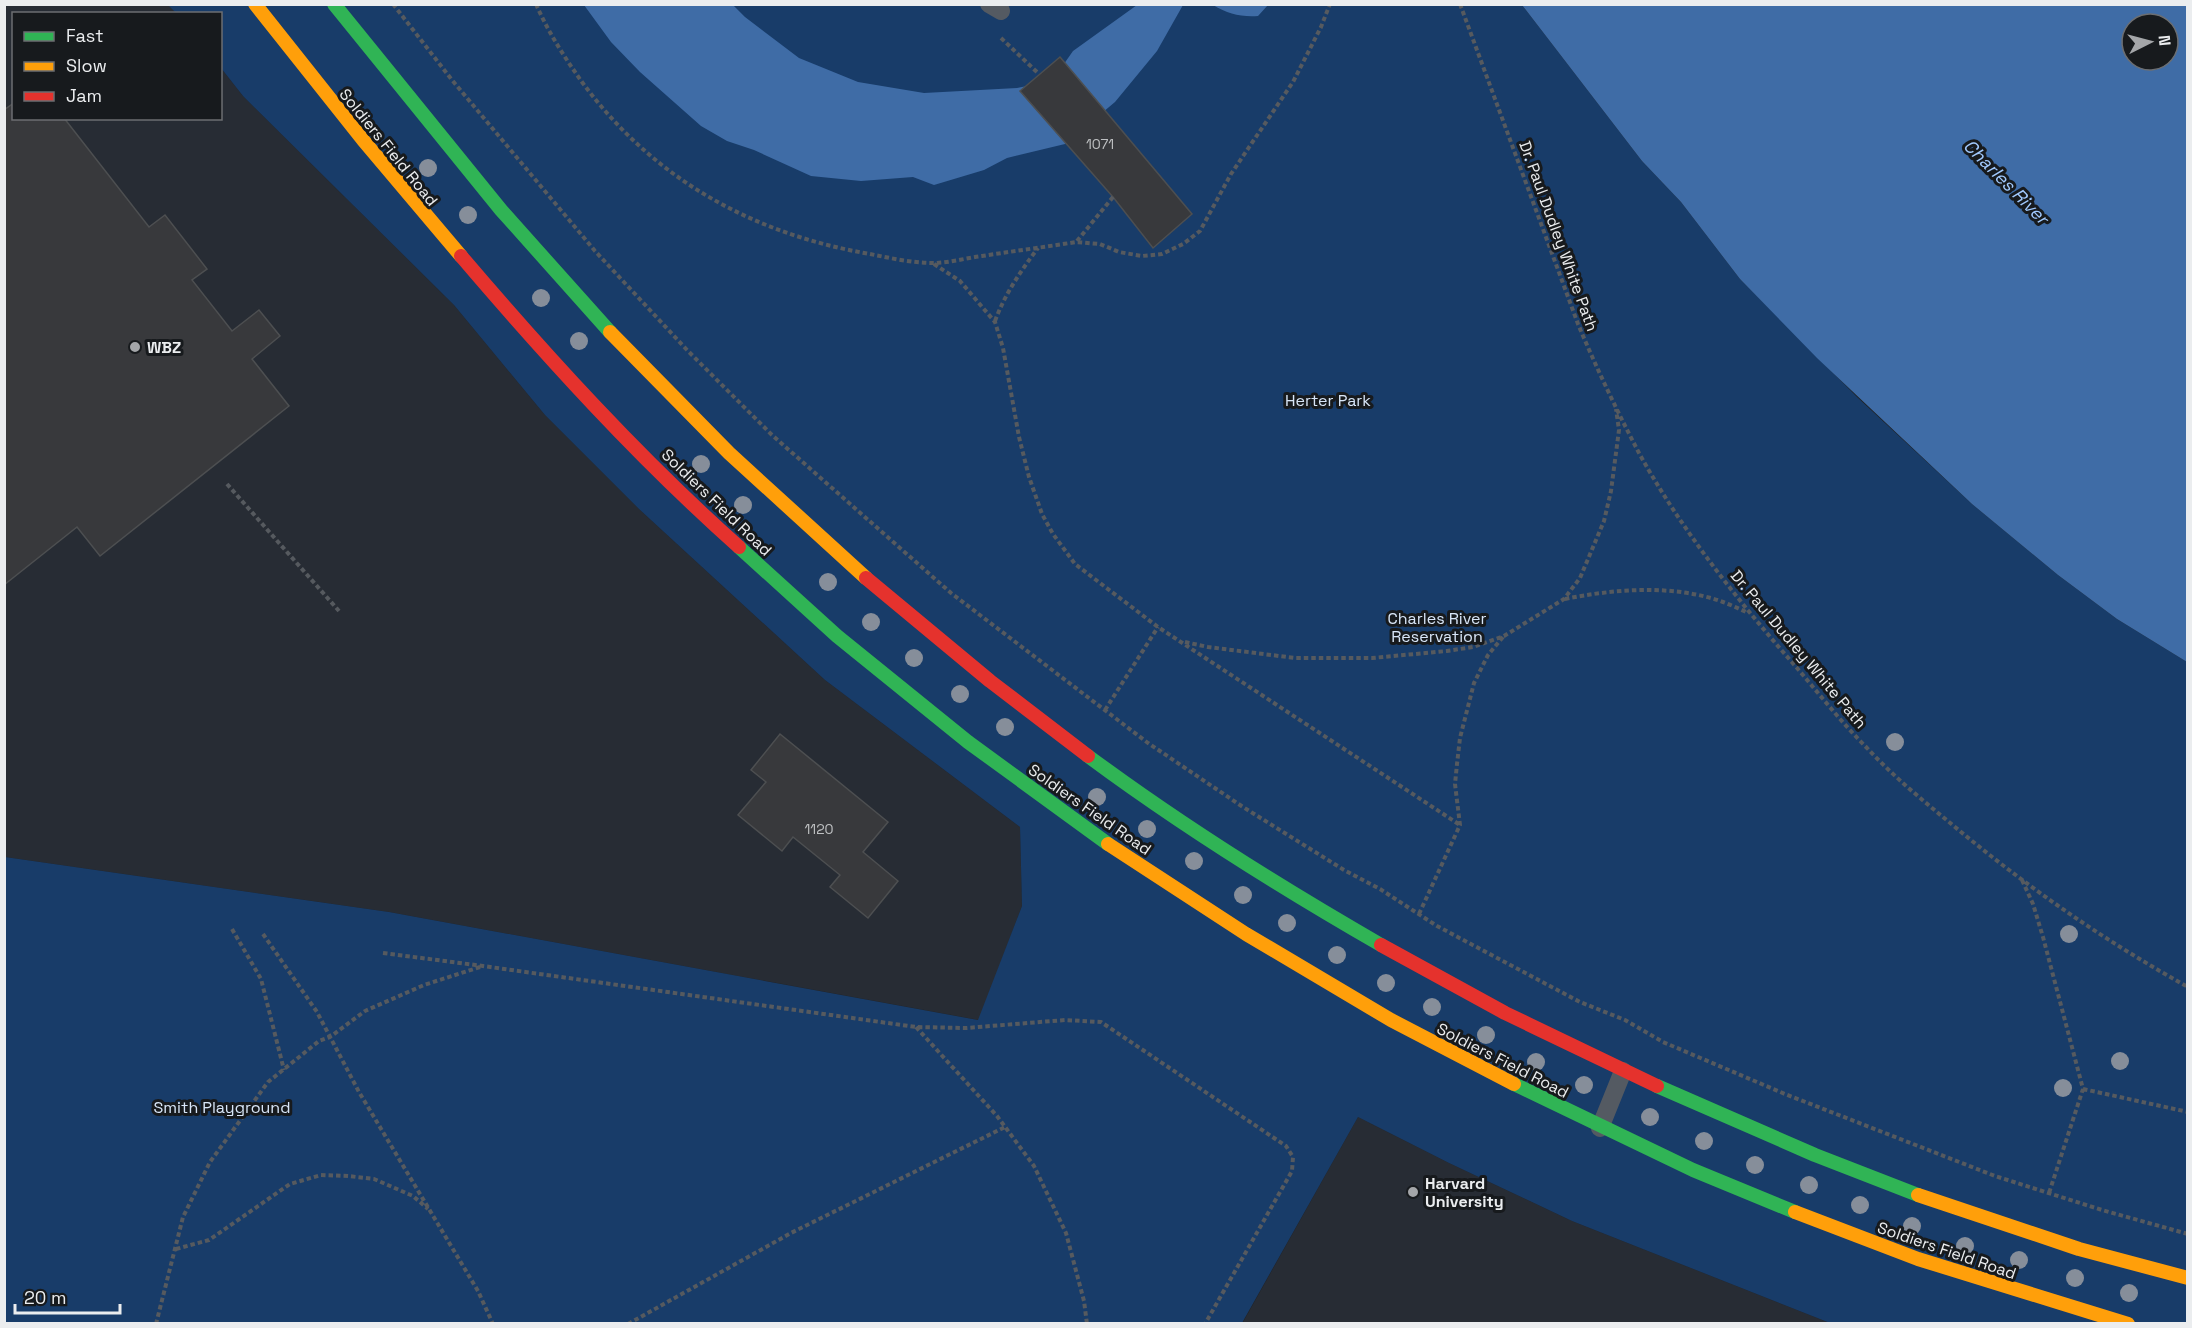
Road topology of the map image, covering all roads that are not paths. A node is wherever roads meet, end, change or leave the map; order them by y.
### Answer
1 (255, 4) edge
2 (334, 4) edge
3 (1623, 1071) junction
4 (1600, 1128) junction
5 (2187, 1278) edge
6 (2128, 1323) edge

1 - 4 main road, Soldiers Field Road
2 - 3 main road
3 - 4 lane
3 - 5 main road
4 - 6 main road, Soldiers Field Road

